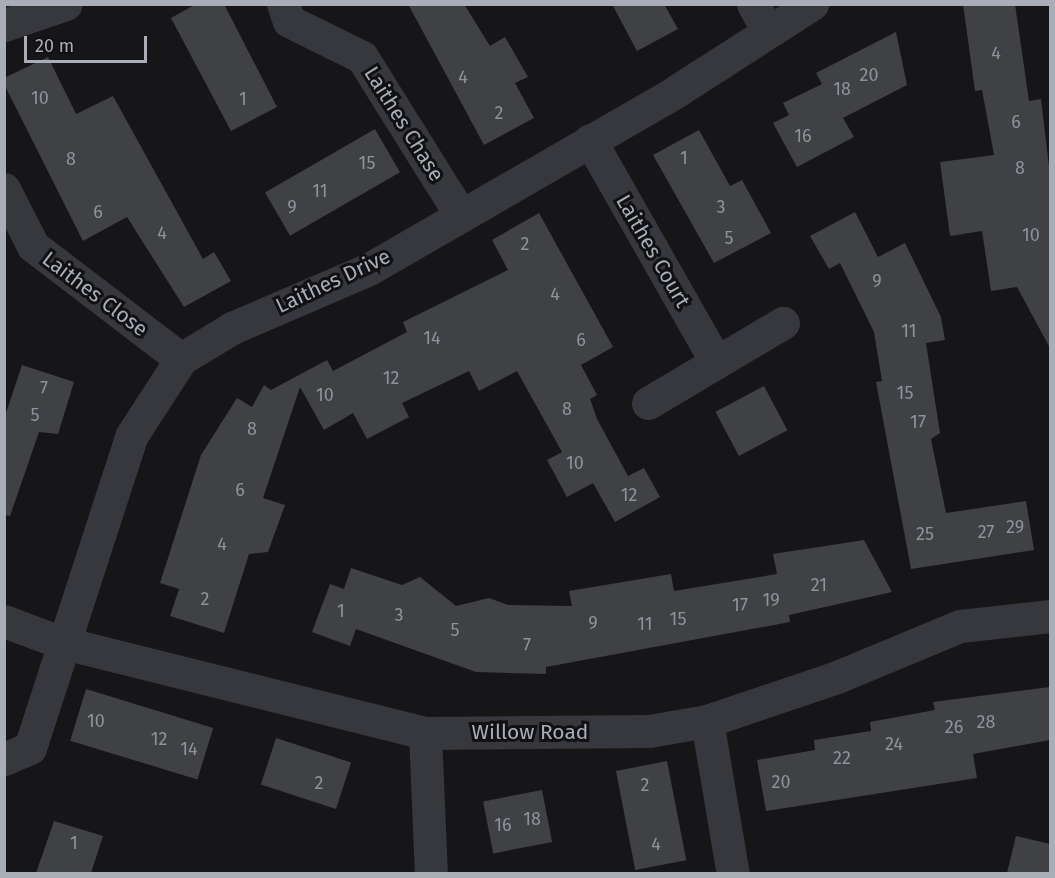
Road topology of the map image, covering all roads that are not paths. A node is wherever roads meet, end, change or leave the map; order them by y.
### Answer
1 (66, 4) edge
2 (283, 4) edge
3 (812, 4) edge
4 (760, 18) edge
5 (4, 25) edge
6 (590, 140) junction
7 (4, 189) edge
8 (460, 214) junction
9 (783, 323) dead end
10 (181, 359) junction
11 (716, 363) junction
12 (648, 403) dead end
13 (1050, 616) edge
14 (4, 621) edge
15 (60, 642) junction
16 (707, 721) junction
17 (425, 733) junction
18 (4, 759) edge
19 (431, 873) edge
20 (733, 873) edge

1 - 5 street
2 - 8 street, Laithes Chase
3 - 4 street, Laithes Drive
4 - 6 street, Laithes Drive
6 - 8 street, Laithes Drive
6 - 11 street, Laithes Court
7 - 10 street, Laithes Close
8 - 10 street, Laithes Drive
9 - 11 street
10 - 15 street, Laithes Drive
11 - 12 street
13 - 16 street, Willow Road
14 - 15 street, Willow Road
15 - 17 street, Willow Road
15 - 18 street, Laithes Drive
16 - 17 street, Willow Road
16 - 20 street
17 - 19 street

